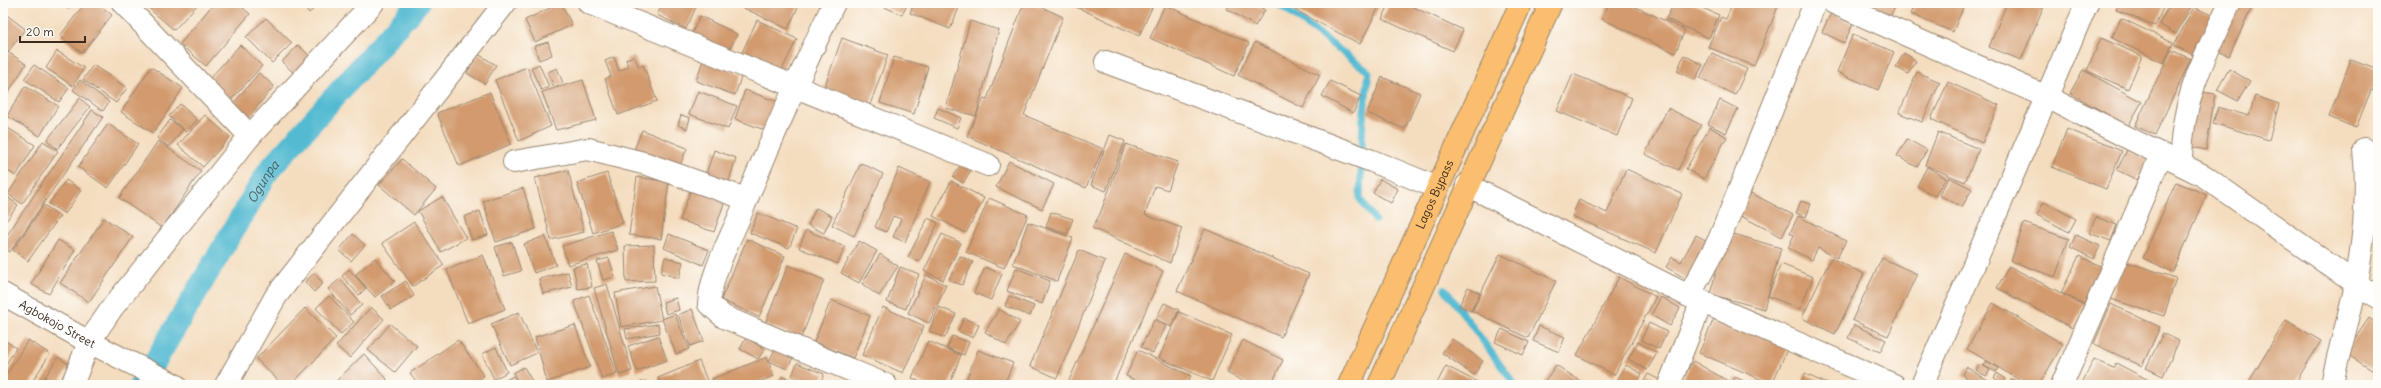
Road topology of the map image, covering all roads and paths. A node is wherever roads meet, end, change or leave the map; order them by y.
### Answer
1 (124, 3) edge
2 (373, 3) edge
3 (505, 3) edge
4 (590, 3) edge
5 (834, 3) edge
6 (1521, 3) edge
7 (1551, 3) edge
8 (1815, 3) edge
9 (1834, 3) edge
10 (2088, 3) edge
11 (2230, 3) edge
12 (1106, 62) dead end
13 (794, 86) junction
14 (2047, 97) junction
15 (250, 136) junction
16 (2364, 149) dead end
17 (2161, 155) junction
18 (514, 162) dead end
19 (2181, 164) junction
20 (988, 165) dead end
21 (1467, 185) junction
22 (1438, 188) junction
23 (746, 199) junction
24 (2356, 284) junction
25 (3, 294) edge
26 (2378, 297) edge
27 (1695, 298) junction
28 (89, 342) junction
29 (72, 385) edge
30 (175, 385) edge
31 (226, 385) edge
32 (886, 385) edge
33 (1349, 385) edge
34 (1379, 385) edge
35 (1669, 385) edge
36 (1894, 385) edge
37 (1922, 385) edge
38 (2062, 385) edge
39 (2332, 385) edge

1 - 15 street
2 - 15 street
3 - 31 street
4 - 13 street
5 - 13 street
6 - 22 main road, Lagos Bypass
7 - 21 main road
8 - 27 street
9 - 14 street
10 - 14 street
11 - 19 street
12 - 22 street
13 - 20 street
13 - 23 street
14 - 17 street
14 - 37 street
15 - 28 street
16 - 24 street
17 - 19 street
17 - 38 street
18 - 23 street
19 - 24 street
21 - 27 street
21 - 34 main road
22 - 33 main road, Lagos Bypass
23 - 32 street
24 - 26 street
24 - 39 street
25 - 28 street, Agbokojo Street
27 - 35 street
27 - 36 street
28 - 29 street
28 - 30 street, Agbokojo Street

